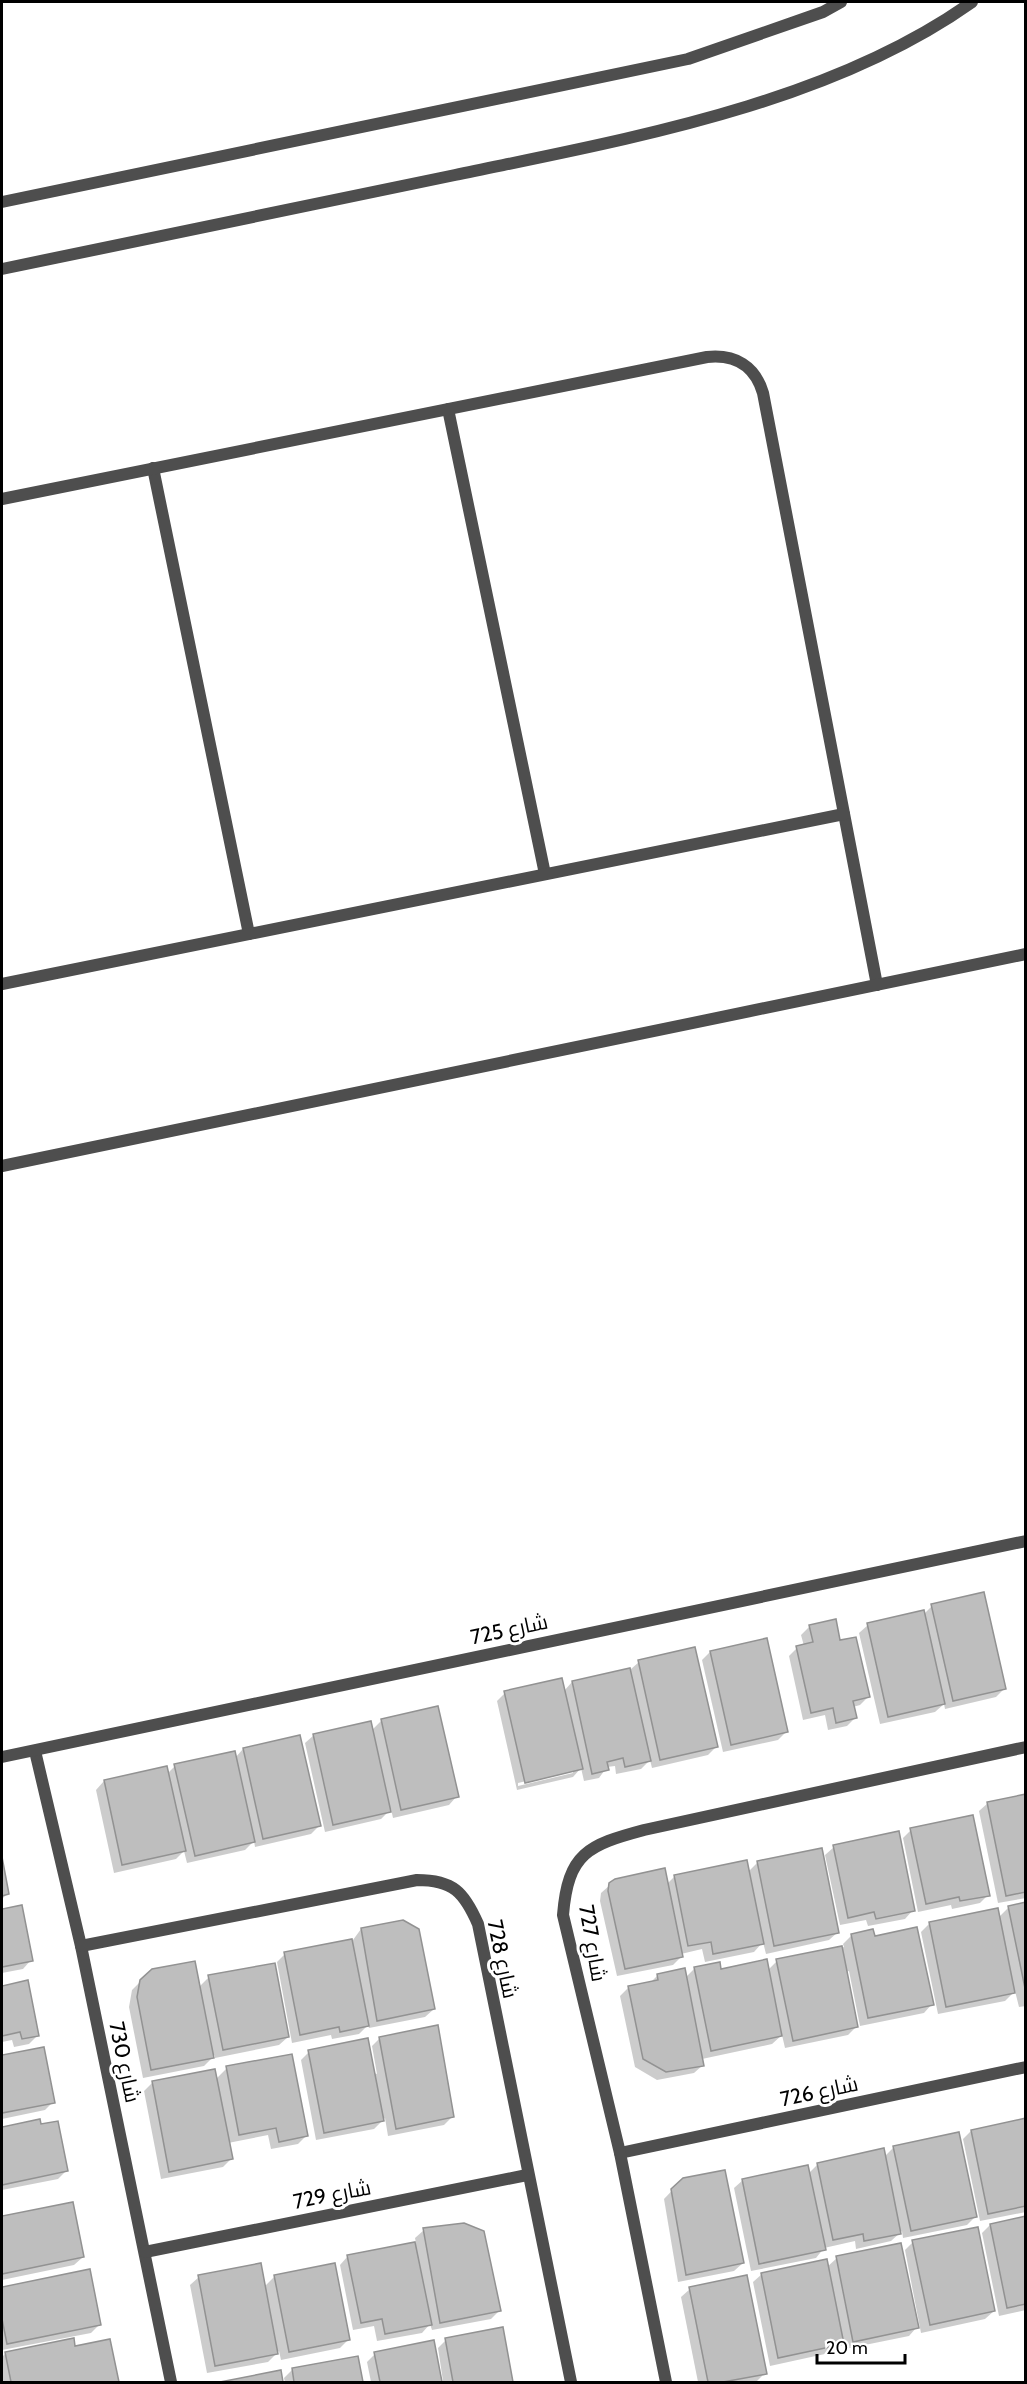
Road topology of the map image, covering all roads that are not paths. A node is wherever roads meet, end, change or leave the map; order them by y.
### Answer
1 (841, 2) edge
2 (972, 2) edge
3 (2, 202) edge
4 (2, 269) edge
5 (448, 409) junction
6 (153, 468) junction
7 (2, 499) edge
8 (844, 814) junction
9 (545, 874) junction
10 (249, 934) junction
11 (1026, 954) edge
12 (2, 984) edge
13 (877, 985) junction
14 (2, 1166) edge
15 (1026, 1541) edge
16 (1026, 1747) edge
17 (35, 1750) junction
18 (2, 1757) edge
19 (81, 1946) junction
20 (1026, 2067) edge
21 (620, 2152) junction
22 (527, 2175) junction
23 (145, 2252) junction
24 (171, 2382) edge
25 (572, 2382) edge
26 (666, 2382) edge

1 - 3 street
2 - 4 street
5 - 6 street
5 - 8 street
5 - 9 street
6 - 7 street
6 - 10 street
8 - 9 street
8 - 13 street
9 - 10 street
10 - 12 street
11 - 13 street
13 - 14 street
15 - 17 street, شارع 725
16 - 21 street, شارع 727
17 - 18 street, شارع 725
17 - 19 street, شارع 730
19 - 22 street, شارع 728
19 - 23 street, شارع 730
20 - 21 street, شارع 726
21 - 26 street, شارع 727
22 - 23 street, شارع 729
22 - 25 street, شارع 728
23 - 24 street, شارع 730

